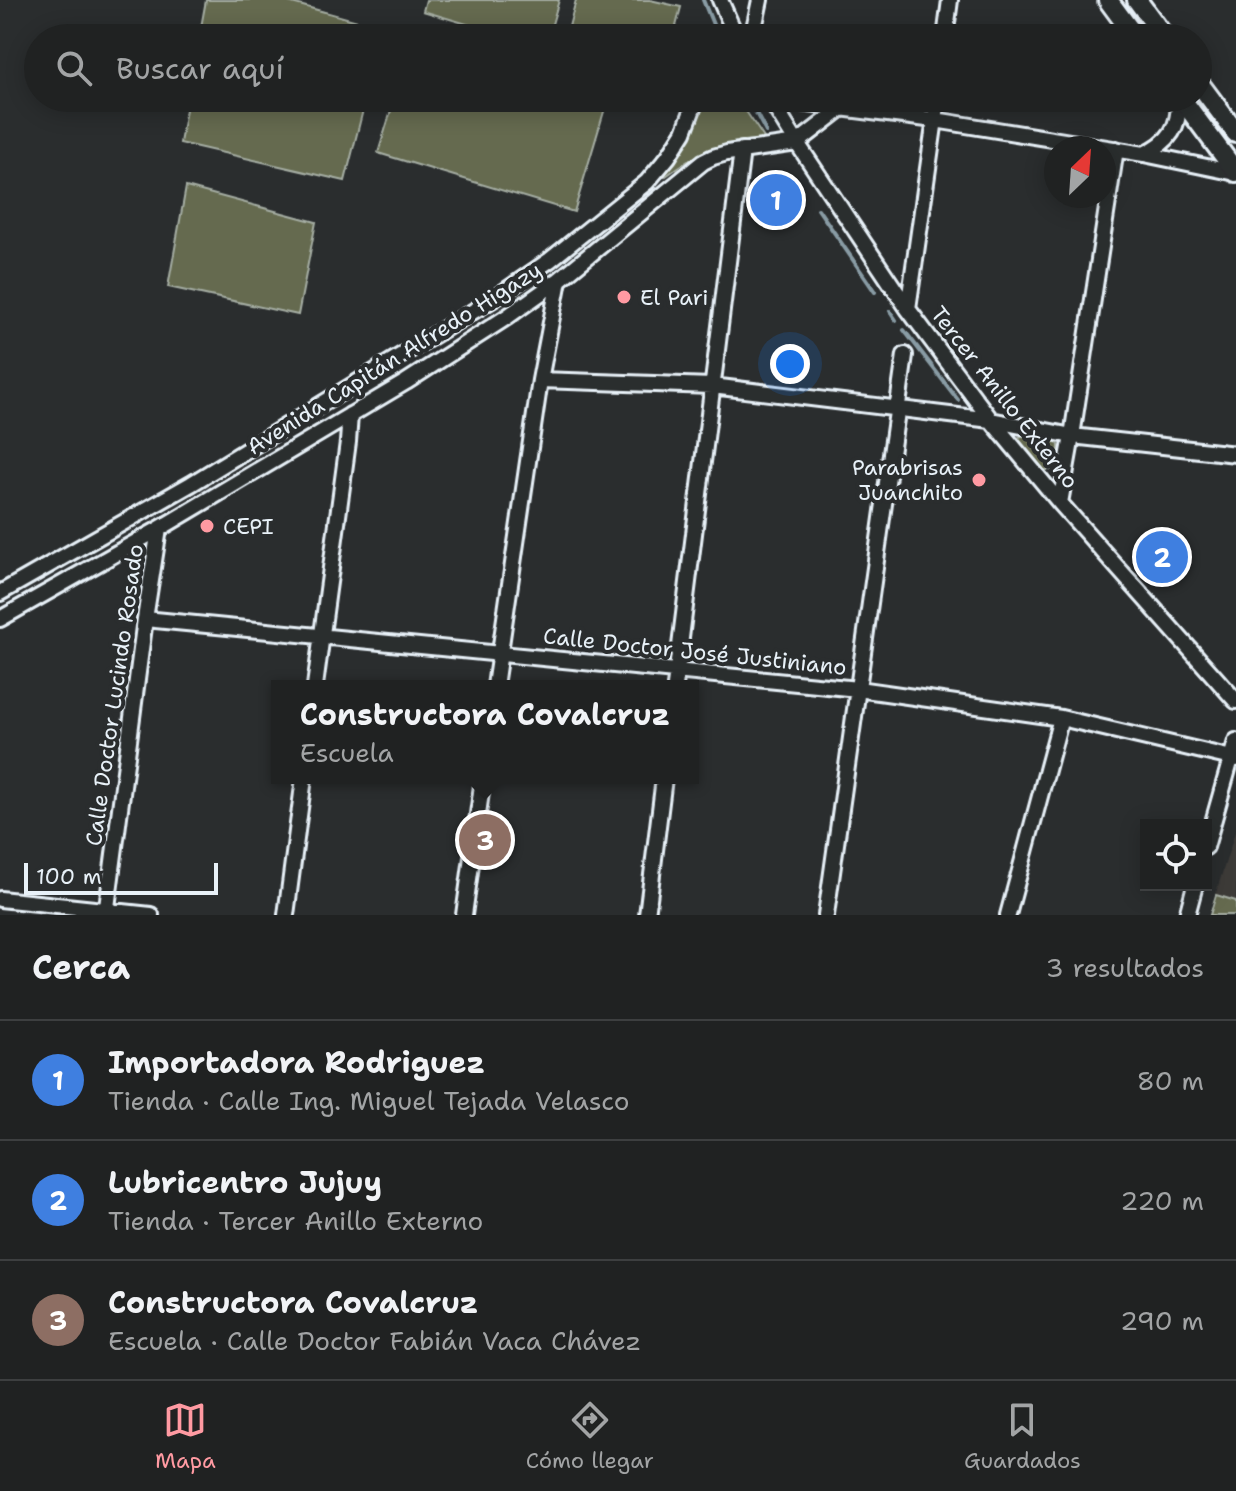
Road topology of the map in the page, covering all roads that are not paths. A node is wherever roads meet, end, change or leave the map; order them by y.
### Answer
1 (720, 0) edge
2 (760, 0) edge
3 (950, 0) edge
4 (1108, 0) edge
5 (1137, 0) edge
6 (729, 24) edge
7 (755, 24) edge
8 (947, 24) edge
9 (1126, 24) edge
10 (1155, 24) edge
11 (1212, 101) edge
12 (692, 112) edge
13 (778, 112) edge
14 (837, 112) edge
15 (867, 112) edge
16 (936, 112) edge
17 (1179, 112) edge
18 (1191, 112) edge
19 (935, 120) junction
20 (1236, 133) edge
21 (1044, 137) edge
22 (797, 143) junction
23 (1116, 149) edge
24 (742, 150) junction
25 (1144, 154) junction
26 (1236, 172) edge
27 (1107, 208) edge
28 (559, 280) junction
29 (908, 309) junction
30 (905, 355) dead end
31 (540, 380) junction
32 (712, 386) junction
33 (897, 408) junction
34 (350, 415) junction
35 (991, 420) junction
36 (1072, 436) junction
37 (1236, 454) edge
38 (1060, 503) junction
39 (112, 528) junction
40 (159, 529) junction
41 (123, 551) junction
42 (0, 593) edge
43 (0, 619) edge
44 (145, 619) junction
45 (322, 636) junction
46 (500, 654) junction
47 (676, 678) edge
48 (316, 680) edge
49 (496, 680) edge
50 (858, 689) junction
51 (1236, 701) edge
52 (1061, 718) junction
53 (1236, 741) edge
54 (1234, 758) edge
55 (303, 784) edge
56 (482, 784) edge
57 (663, 784) edge
58 (1212, 828) edge
59 (1193, 891) edge
60 (0, 899) edge
61 (106, 913) edge
62 (151, 915) edge
63 (286, 915) edge
64 (464, 915) edge
65 (647, 915) edge
66 (826, 915) edge
67 (1008, 915) edge
68 (1187, 915) edge

1 - 6 street
2 - 7 street
3 - 8 street
4 - 9 main road
5 - 10 main road
11 - 20 main road
12 - 39 street, Avenida Capitán Alfredo Higazy
13 - 22 street, Tercer Anillo Externo
14 - 22 street
15 - 19 street
16 - 19 street
17 - 25 street
18 - 26 main road
19 - 21 street
19 - 29 street
22 - 24 street, Avenida Capitán Alfredo Higazy
22 - 29 street, Tercer Anillo Externo
23 - 25 street
24 - 28 street, Avenida Capitán Alfredo Higazy
24 - 32 street
25 - 26 street
27 - 36 street
28 - 31 street
28 - 34 street, Avenida Capitán Alfredo Higazy
29 - 35 street, Tercer Anillo Externo
30 - 33 street
31 - 32 street
31 - 46 street
32 - 33 street
32 - 47 street
33 - 35 street
33 - 50 street
34 - 40 street, Avenida Capitán Alfredo Higazy
34 - 45 street
35 - 36 street
35 - 38 street, Tercer Anillo Externo
36 - 37 street
36 - 38 street
38 - 51 street, Tercer Anillo Externo
39 - 41 street
39 - 42 street, Avenida Capitán Alfredo Higazy
40 - 41 street, Avenida Capitán Alfredo Higazy
40 - 44 street, Calle Doctor Lucindo Rosado
41 - 43 street, Avenida Capitán Alfredo Higazy
44 - 45 street, Calle Doctor José Justiniano
44 - 61 street, Calle Doctor Lucindo Rosado
45 - 46 street, Calle Doctor José Justiniano
45 - 48 street
46 - 47 street, Calle Doctor José Justiniano
46 - 49 street
47 - 50 street, Calle Doctor José Justiniano
50 - 52 street, Calle Doctor José Justiniano
50 - 66 street
52 - 54 street, Calle Doctor José Justiniano
52 - 67 street
53 - 54 street
54 - 58 street
55 - 63 street
56 - 64 street
57 - 65 street
59 - 68 street
60 - 61 street
61 - 62 street

